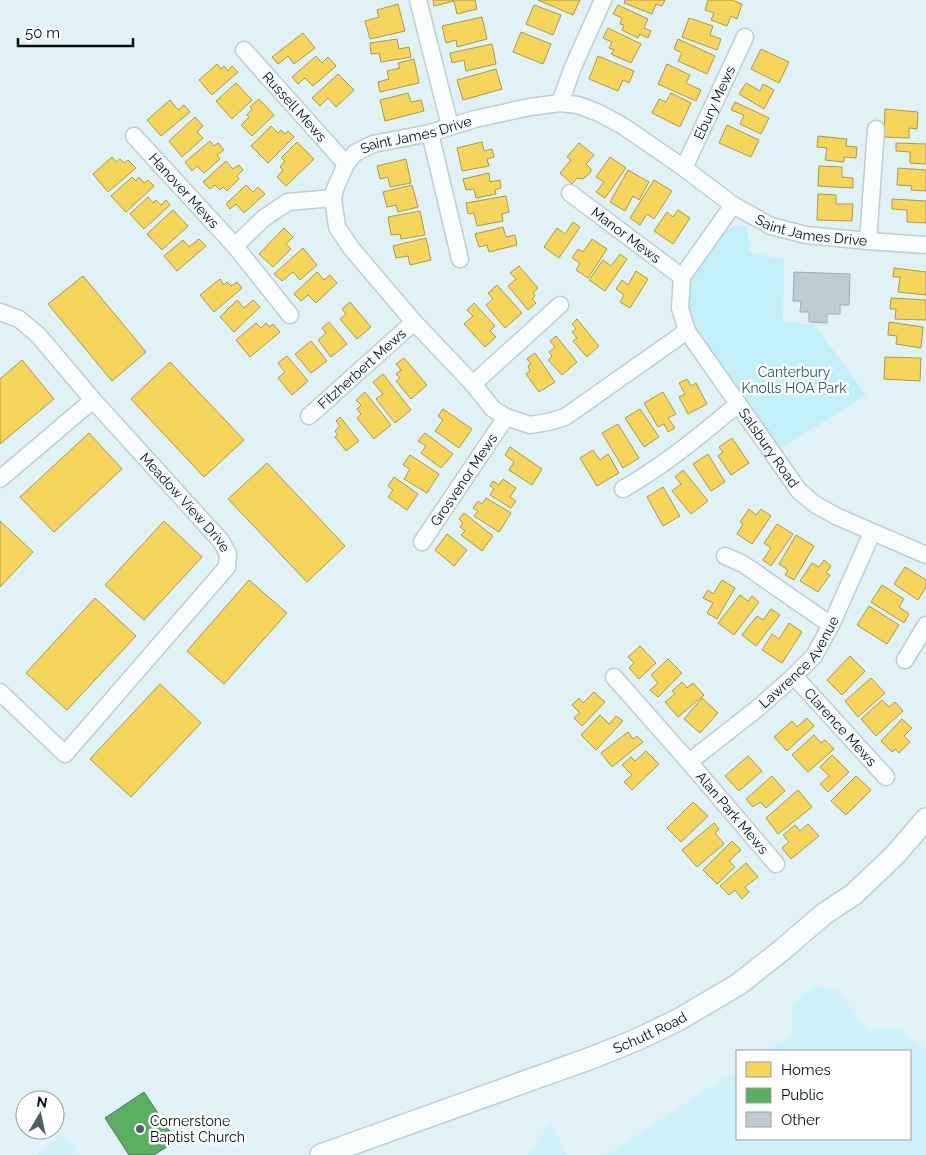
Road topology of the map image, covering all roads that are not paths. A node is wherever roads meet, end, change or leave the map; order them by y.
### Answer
1 (418, 0) edge
2 (603, 0) edge
3 (745, 37) dead end
4 (244, 50) dead end
5 (560, 103) junction
6 (450, 126) junction
7 (876, 129) dead end
8 (430, 133) junction
9 (134, 136) dead end
10 (346, 164) junction
11 (684, 168) junction
12 (570, 193) dead end
13 (333, 198) junction
14 (733, 205) junction
15 (868, 241) junction
16 (926, 245) edge
17 (235, 246) junction
18 (460, 258) dead end
19 (682, 277) junction
20 (560, 305) dead end
21 (0, 312) edge
22 (290, 315) dead end
23 (414, 322) junction
24 (687, 331) junction
25 (473, 384) junction
26 (93, 400) junction
27 (738, 404) junction
28 (308, 416) dead end
29 (506, 417) junction
30 (0, 479) edge
31 (623, 489) dead end
32 (872, 532) junction
33 (422, 542) dead end
34 (926, 555) edge
35 (725, 556) dead end
36 (831, 625) junction
37 (926, 625) edge
38 (905, 660) dead end
39 (794, 676) junction
40 (614, 678) dead end
41 (0, 692) edge
42 (689, 762) junction
43 (886, 777) dead end
44 (926, 819) edge
45 (776, 864) dead end
46 (321, 1155) edge

1 - 6 street
2 - 5 street
3 - 11 street, Ebury Mews
4 - 10 street, Russell Mews
5 - 6 street, Saint James Drive
5 - 11 street, Saint James Drive
6 - 8 street, Saint James Drive
7 - 15 street
8 - 10 street, Saint James Drive
8 - 18 street
9 - 17 street, Hanover Mews
10 - 13 street, Saint James Drive
11 - 14 street, Saint James Drive
12 - 19 street, Manor Mews
13 - 17 street
13 - 23 street, Saint James Drive
14 - 15 street, Saint James Drive
14 - 19 street
15 - 16 street, Saint James Drive
17 - 22 street, Hanover Mews
19 - 24 street, Salsbury Road
20 - 25 street
21 - 26 street, Meadow View Drive
23 - 25 street, Saint James Drive
23 - 28 street, Fitzherbert Mews
24 - 27 street, Salsbury Road
24 - 29 street, Saint James Drive
25 - 29 street, Saint James Drive
26 - 30 street
26 - 41 street, Meadow View Drive
27 - 31 street
27 - 32 street, Salsbury Road
29 - 33 street, Grosvenor Mews
32 - 34 street, Salsbury Road
32 - 36 street, Lawrence Avenue
35 - 36 street
36 - 39 street, Lawrence Avenue
37 - 38 street
39 - 42 street, Lawrence Avenue
39 - 43 street, Clarence Mews
40 - 42 street, Alan Park Mews
42 - 45 street, Alan Park Mews
44 - 46 street, Schutt Road

